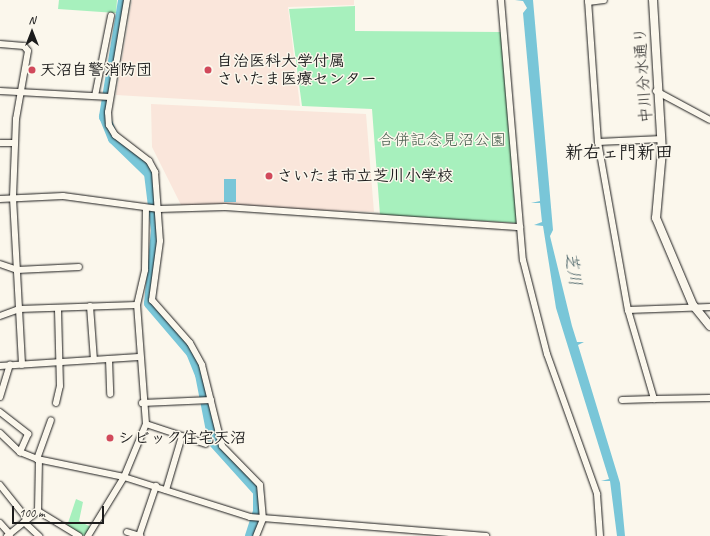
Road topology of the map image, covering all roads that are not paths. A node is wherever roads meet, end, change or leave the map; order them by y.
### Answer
1 (127, 0) edge
2 (501, 0) edge
3 (604, 0) edge
4 (653, 0) edge
5 (588, 1) edge
6 (111, 16) dead end
7 (0, 44) edge
8 (0, 91) edge
9 (656, 91) junction
10 (22, 94) junction
11 (96, 96) junction
12 (110, 97) junction
13 (710, 120) edge
14 (662, 139) junction
15 (598, 142) junction
16 (15, 143) junction
17 (0, 144) edge
18 (13, 198) junction
19 (0, 199) edge
20 (146, 208) junction
21 (159, 209) junction
22 (520, 227) junction
23 (0, 264) edge
24 (79, 267) dead end
25 (17, 270) junction
26 (137, 305) junction
27 (693, 305) junction
28 (90, 306) junction
29 (710, 307) edge
30 (58, 308) junction
31 (19, 309) junction
32 (628, 310) junction
33 (0, 316) edge
34 (710, 326) edge
35 (139, 357) junction
36 (109, 359) junction
37 (94, 360) junction
38 (59, 362) junction
39 (10, 365) junction
40 (22, 365) junction
41 (0, 366) edge
42 (110, 394) dead end
43 (0, 397) edge
44 (654, 398) junction
45 (710, 398) edge
46 (211, 400) junction
47 (622, 400) dead end
48 (56, 403) dead end
49 (142, 404) junction
50 (0, 412) edge
51 (51, 420) dead end
52 (146, 424) junction
53 (0, 433) edge
54 (182, 436) junction
55 (206, 444) dead end
56 (20, 452) junction
57 (38, 460) junction
58 (124, 477) junction
59 (156, 486) junction
60 (1, 489) edge
61 (166, 490) junction
62 (38, 511) junction
63 (263, 519) junction
64 (26, 520) junction
65 (0, 523) edge
66 (379, 529) junction
67 (127, 532) dead end
68 (9, 535) edge
69 (39, 536) edge
70 (79, 536) edge
71 (88, 536) edge
72 (140, 536) edge
73 (256, 536) edge
74 (380, 536) edge
75 (486, 536) edge
76 (600, 536) edge

1 - 12 street
2 - 22 street
3 - 5 street
4 - 9 street, 中川分水通り
5 - 15 street
6 - 11 street
7 - 10 street
8 - 10 street
9 - 13 street
9 - 14 street, 中川分水通り
10 - 11 street
10 - 16 street
11 - 12 street
12 - 21 street
14 - 15 street
14 - 27 street, 中川分水通り
15 - 32 street
16 - 17 street
16 - 18 street
18 - 19 street
18 - 20 street
18 - 25 street
20 - 21 street
20 - 26 street
21 - 22 street
21 - 46 street
22 - 76 street
23 - 25 street
24 - 25 street
25 - 31 street
26 - 28 street
26 - 35 street
27 - 29 street
27 - 32 street
27 - 34 street, 中川分水通り
28 - 30 street
28 - 37 street
30 - 31 street
30 - 38 street
31 - 33 street
31 - 40 street
32 - 44 street
35 - 36 street
35 - 49 street
36 - 37 street
36 - 42 street
37 - 38 street
38 - 40 street
38 - 48 street
39 - 40 street
39 - 41 street
39 - 43 street
44 - 45 street
44 - 47 street
46 - 49 street
46 - 63 street
49 - 52 street
50 - 56 street
51 - 57 street
52 - 54 street
52 - 58 street
53 - 56 street
54 - 55 street
54 - 61 street
56 - 57 street
57 - 58 street
57 - 62 street
58 - 59 street
58 - 71 street
59 - 61 street
59 - 72 street
60 - 64 street
61 - 63 street
62 - 64 street
62 - 70 street
63 - 66 street
63 - 73 street
64 - 68 street
64 - 69 street
65 - 68 street
66 - 74 street
66 - 75 street
67 - 72 street

